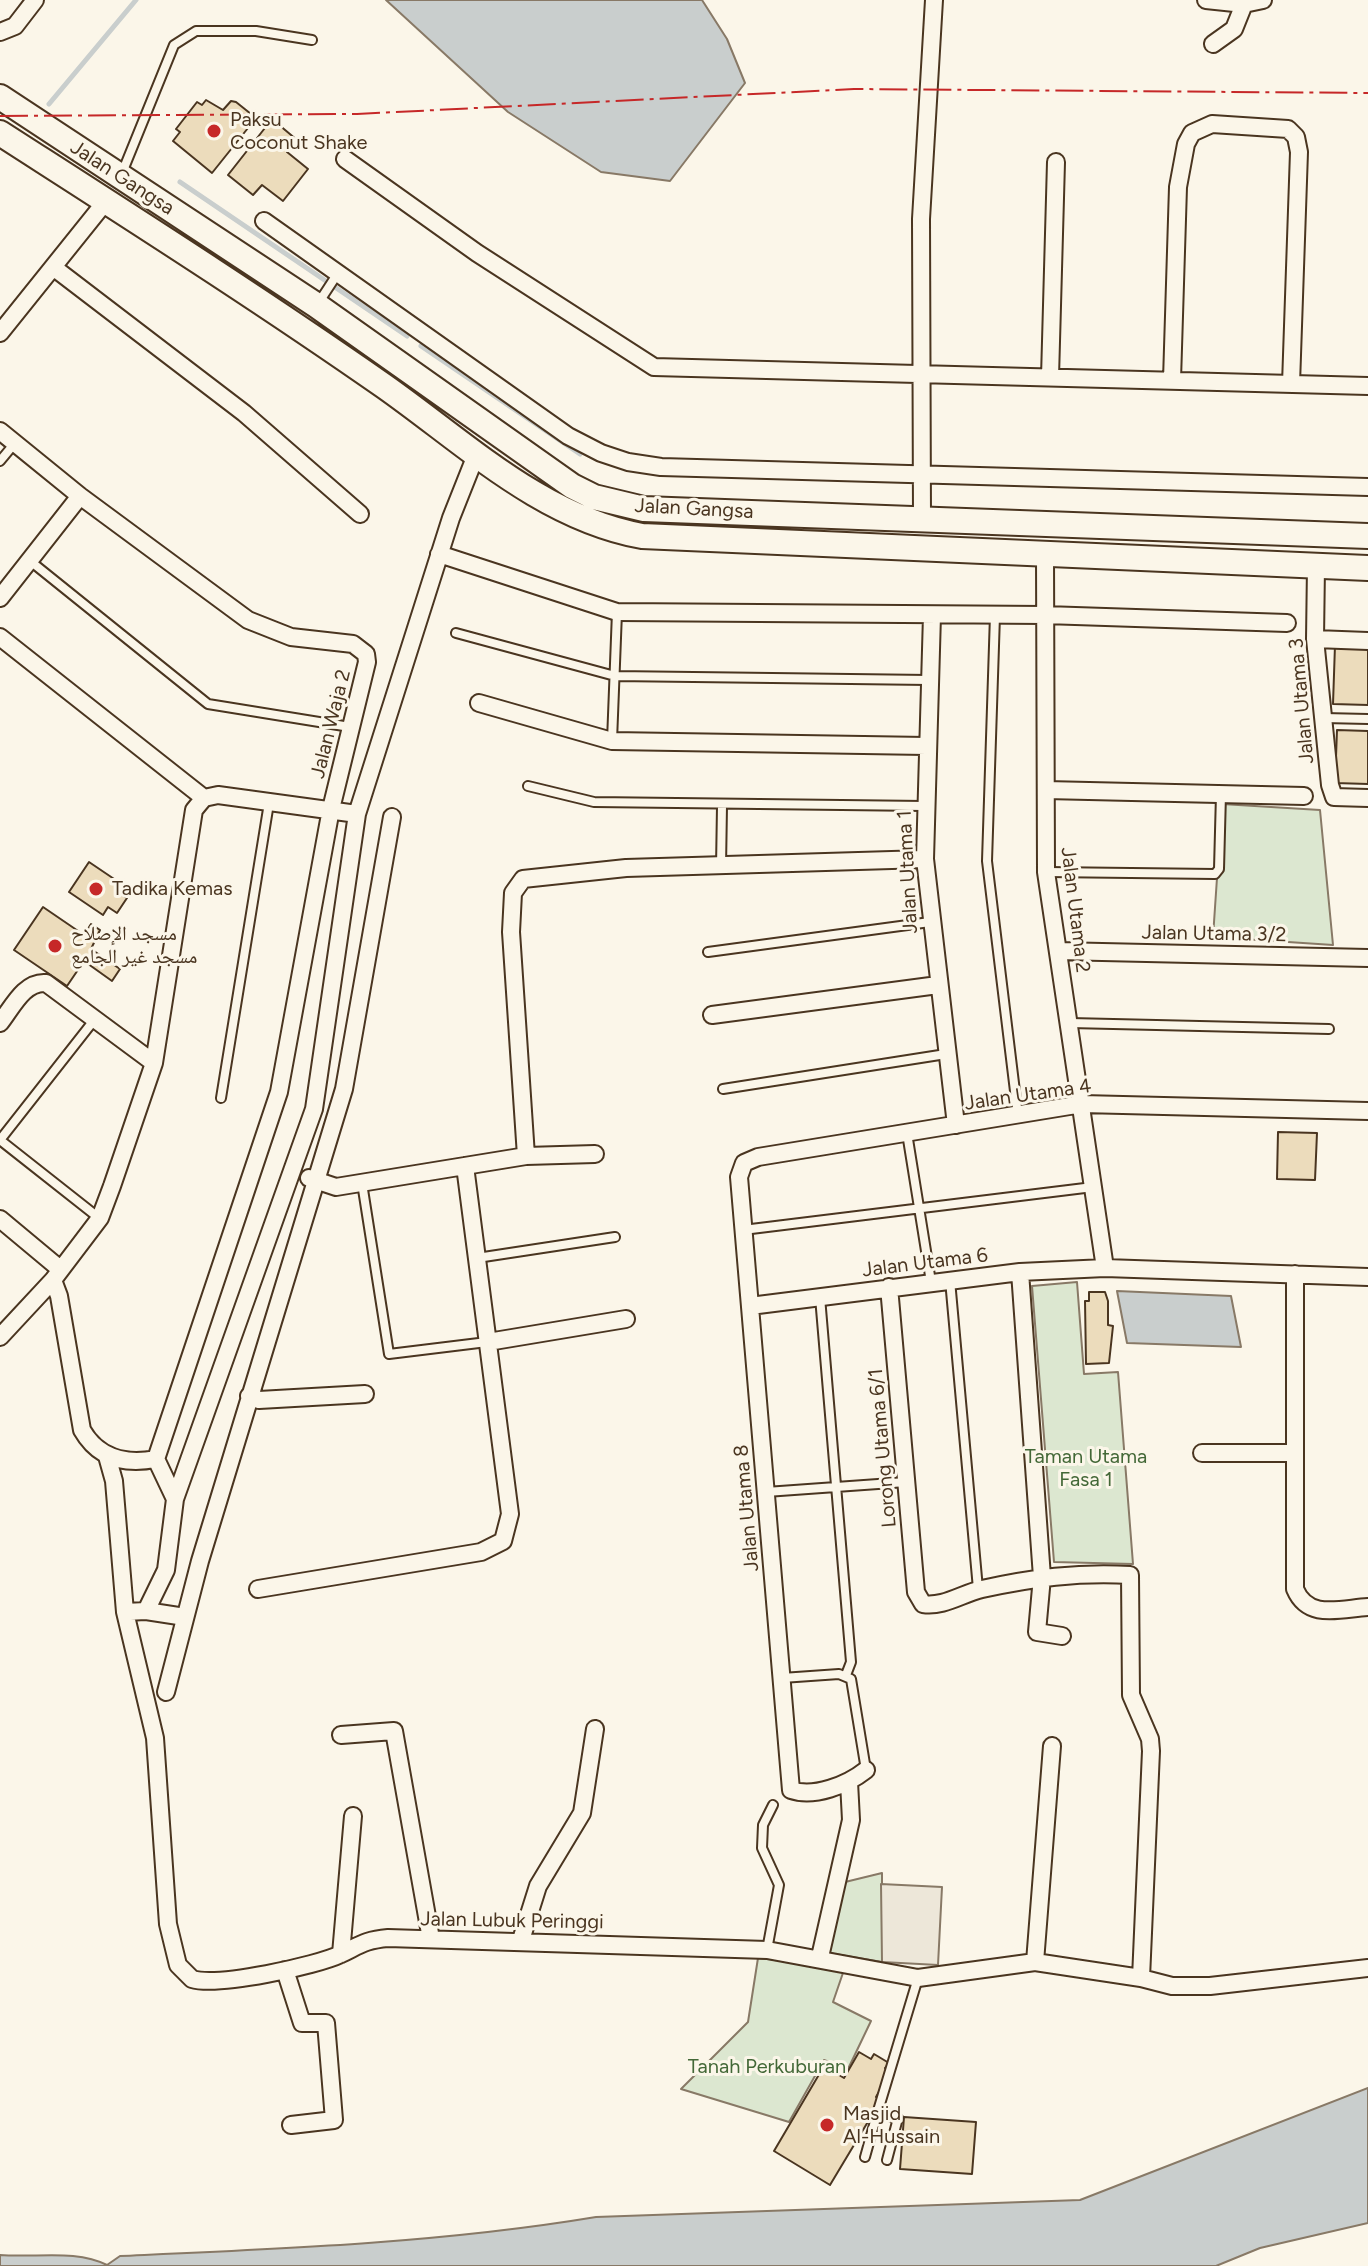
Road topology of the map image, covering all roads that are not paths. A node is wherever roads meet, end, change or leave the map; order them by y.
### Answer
1 (35, 0) edge
2 (935, 0) edge
3 (1206, 0) edge
4 (1263, 0) edge
5 (1244, 4) junction
6 (8, 29) edge
7 (312, 40) dead end
8 (1213, 44) dead end
9 (0, 97) edge
10 (0, 133) edge
11 (345, 159) dead end
12 (1056, 162) dead end
13 (120, 178) junction
14 (106, 201) junction
15 (264, 221) dead end
16 (53, 267) junction
17 (336, 277) junction
18 (318, 302) junction
19 (0, 333) edge
20 (920, 372) junction
21 (1050, 377) junction
22 (1172, 380) junction
23 (1291, 384) junction
24 (1368, 386) edge
25 (0, 431) edge
26 (15, 443) junction
27 (476, 455) junction
28 (0, 461) edge
29 (924, 474) junction
30 (1368, 487) edge
31 (80, 496) junction
32 (360, 514) dead end
33 (922, 518) junction
34 (1368, 536) edge
35 (439, 554) junction
36 (1045, 555) junction
37 (28, 560) junction
38 (1316, 566) junction
39 (1368, 568) edge
40 (0, 598) edge
41 (617, 612) junction
42 (932, 615) junction
43 (995, 615) junction
44 (1045, 615) junction
45 (1287, 623) dead end
46 (456, 633) dead end
47 (0, 637) edge
48 (1315, 639) junction
49 (1368, 641) edge
50 (615, 676) junction
51 (929, 680) junction
52 (479, 703) dead end
53 (1323, 718) junction
54 (1368, 719) edge
55 (351, 727) junction
56 (612, 741) junction
57 (926, 746) junction
58 (528, 786) dead end
59 (1046, 790) junction
60 (1221, 794) junction
61 (1304, 796) dead end
62 (204, 798) junction
63 (1368, 798) edge
64 (269, 801) junction
65 (722, 806) junction
66 (924, 806) junction
67 (331, 809) junction
68 (357, 814) junction
69 (392, 817) dead end
70 (925, 859) junction
71 (721, 868) junction
72 (1046, 872) junction
73 (930, 922) junction
74 (1058, 951) junction
75 (708, 952) dead end
76 (1368, 958) edge
77 (332, 984) junction
78 (938, 985) junction
79 (362, 989) junction
80 (712, 1015) dead end
81 (95, 1019) junction
82 (0, 1023) edge
83 (1070, 1023) junction
84 (1329, 1029) dead end
85 (946, 1054) junction
86 (154, 1063) junction
87 (723, 1089) dead end
88 (221, 1098) dead end
89 (1082, 1104) junction
90 (1368, 1111) edge
91 (1018, 1116) junction
92 (956, 1125) junction
93 (907, 1133) junction
94 (0, 1140) edge
95 (595, 1154) dead end
96 (526, 1156) junction
97 (744, 1163) joint
98 (465, 1166) junction
99 (294, 1174) junction
100 (317, 1181) junction
101 (362, 1183) junction
102 (1094, 1187) junction
103 (919, 1207) junction
104 (100, 1218) junction
105 (0, 1219) edge
106 (743, 1230) junction
107 (615, 1237) dead end
108 (476, 1258) junction
109 (1105, 1268) junction
110 (1020, 1272) junction
111 (56, 1274) junction
112 (1295, 1274) junction
113 (1368, 1277) edge
114 (950, 1280) junction
115 (931, 1282) junction
116 (889, 1287) junction
117 (820, 1297) junction
118 (750, 1306) junction
119 (626, 1319) dead end
120 (0, 1337) edge
121 (488, 1342) junction
122 (365, 1394) dead end
123 (249, 1396) junction
124 (1202, 1453) dead end
125 (1294, 1453) junction
126 (107, 1456) junction
127 (156, 1459) junction
128 (906, 1482) junction
129 (837, 1488) junction
130 (766, 1492) junction
131 (175, 1499) junction
132 (1042, 1577) junction
133 (258, 1589) dead end
134 (978, 1590) junction
135 (1368, 1607) edge
136 (146, 1611) junction
137 (125, 1612) junction
138 (185, 1617) junction
139 (1062, 1636) dead end
140 (846, 1675) junction
141 (781, 1678) junction
142 (166, 1692) dead end
143 (595, 1729) dead end
144 (341, 1735) dead end
145 (1052, 1746) dead end
146 (866, 1770) joint
147 (849, 1782) junction
148 (773, 1805) dead end
149 (353, 1816) dead end
150 (431, 1939) junction
151 (521, 1940) junction
152 (767, 1950) junction
153 (341, 1954) junction
154 (820, 1957) junction
155 (1035, 1962) junction
156 (1368, 1968) edge
157 (285, 1970) junction
158 (918, 1978) junction
159 (1141, 1978) junction
160 (877, 2114) junction
161 (291, 2125) dead end
162 (865, 2157) dead end
163 (887, 2160) dead end

1 - 6 street
2 - 20 street
3 - 5 street
4 - 5 street
5 - 8 street
7 - 13 lane
9 - 13 main road, Jalan Gangsa
10 - 14 main road, Jalan Gangsa
11 - 20 street
12 - 21 street
13 - 18 main road, Jalan Gangsa
14 - 16 street
14 - 27 main road, Jalan Gangsa
15 - 17 street
16 - 19 street
16 - 32 street
17 - 18 lane
17 - 29 street
18 - 33 main road, Jalan Gangsa
20 - 21 street
20 - 29 street
21 - 22 street
22 - 23 street
22 - 23 street
23 - 24 street
25 - 26 street, Jalan Waja 2
26 - 28 lane
26 - 31 street, Jalan Waja 2
27 - 35 street
27 - 36 main road, Jalan Gangsa
29 - 30 street
29 - 33 street
31 - 37 street
31 - 55 street, Jalan Waja 2
33 - 34 main road, Jalan Gangsa
35 - 41 street
35 - 68 street
36 - 38 main road, Jalan Gangsa
36 - 44 street, Jalan Utama 2
37 - 40 street
37 - 55 lane
38 - 39 main road, Jalan Gangsa
38 - 48 street, Jalan Utama 3
41 - 42 street
41 - 50 lane
42 - 43 street
42 - 51 street, Jalan Utama 1
43 - 44 street
43 - 91 lane
44 - 45 street
44 - 59 street, Jalan Utama 2
46 - 50 lane
47 - 62 street
48 - 49 street
48 - 53 street, Jalan Utama 3
50 - 51 lane
50 - 56 lane
51 - 57 street, Jalan Utama 1
52 - 56 street
53 - 54 lane
53 - 63 street, Jalan Utama 3
55 - 67 street, Jalan Waja 2
56 - 57 street
57 - 66 street, Jalan Utama 1
58 - 65 lane
59 - 60 street
59 - 72 street, Jalan Utama 2
60 - 61 street
60 - 72 lane
62 - 64 street
62 - 86 street
64 - 67 street
64 - 88 lane
65 - 66 lane
65 - 71 lane
66 - 70 street, Jalan Utama 1
67 - 68 street
67 - 127 street, Jalan Waja 2
68 - 77 street
69 - 79 street
70 - 71 street
70 - 73 street, Jalan Utama 1
71 - 96 street
72 - 74 street, Jalan Utama 2
73 - 75 lane
73 - 78 street, Jalan Utama 1
74 - 76 street, Jalan Utama 3/2
74 - 83 street, Jalan Utama 2
77 - 79 street
77 - 99 street
78 - 80 street
78 - 85 street, Jalan Utama 1
79 - 100 street
81 - 82 street
81 - 86 street
81 - 94 lane
83 - 84 lane
83 - 89 street, Jalan Utama 2
85 - 87 lane
85 - 92 street, Jalan Utama 1
86 - 104 street
89 - 90 street, Jalan Utama 4
89 - 91 street, Jalan Utama 4
89 - 102 street, Jalan Utama 2
91 - 92 street, Jalan Utama 4
92 - 93 street, Jalan Utama 4
93 - 97 street, Jalan Utama 4
93 - 103 lane
94 - 104 lane
95 - 96 street
96 - 98 street
97 - 106 street, Jalan Utama 8
98 - 101 street
98 - 108 street
99 - 100 street
99 - 131 street
100 - 101 street
100 - 123 street
101 - 121 lane
102 - 103 lane
102 - 109 street, Jalan Utama 2
103 - 106 lane
103 - 115 lane
104 - 111 street
105 - 111 street
106 - 118 street, Jalan Utama 8
107 - 108 lane
108 - 121 street
109 - 110 street, Jalan Utama 6
109 - 112 street
110 - 114 street, Jalan Utama 6
110 - 132 street
111 - 120 street
111 - 126 street
112 - 113 street
112 - 125 street
114 - 115 street, Jalan Utama 6
114 - 134 lane
115 - 116 street, Jalan Utama 6
116 - 117 street, Jalan Utama 6
116 - 128 street, Lorong Utama 6/1
117 - 118 street, Jalan Utama 6
117 - 129 lane
118 - 130 street, Jalan Utama 8
119 - 121 street
121 - 133 street
122 - 123 street
123 - 138 street
124 - 125 street
125 - 135 street
126 - 127 street
126 - 137 street, Jalan Lubuk Peringgi
127 - 131 street
128 - 129 lane
128 - 134 street, Lorong Utama 6/1
129 - 130 lane
129 - 140 lane
130 - 141 street, Jalan Utama 8
131 - 136 street
132 - 134 street
132 - 139 street
132 - 159 street
136 - 137 street
136 - 138 street
137 - 157 street, Jalan Lubuk Peringgi
138 - 142 street
140 - 141 lane
140 - 146 lane
141 - 147 street, Jalan Utama 8
143 - 151 street
144 - 150 street
145 - 155 street
146 - 147 street
147 - 154 street
148 - 152 lane
149 - 153 street
150 - 151 street, Jalan Lubuk Peringgi
150 - 153 street, Jalan Lubuk Peringgi
151 - 152 street, Jalan Lubuk Peringgi
152 - 154 street, Jalan Lubuk Peringgi
153 - 157 street, Jalan Lubuk Peringgi
154 - 158 street, Jalan Lubuk Peringgi
155 - 158 street, Jalan Lubuk Peringgi
155 - 159 street, Jalan Lubuk Peringgi
156 - 159 street, Jalan Lubuk Peringgi
157 - 161 street
158 - 160 lane
160 - 162 lane
160 - 163 lane

